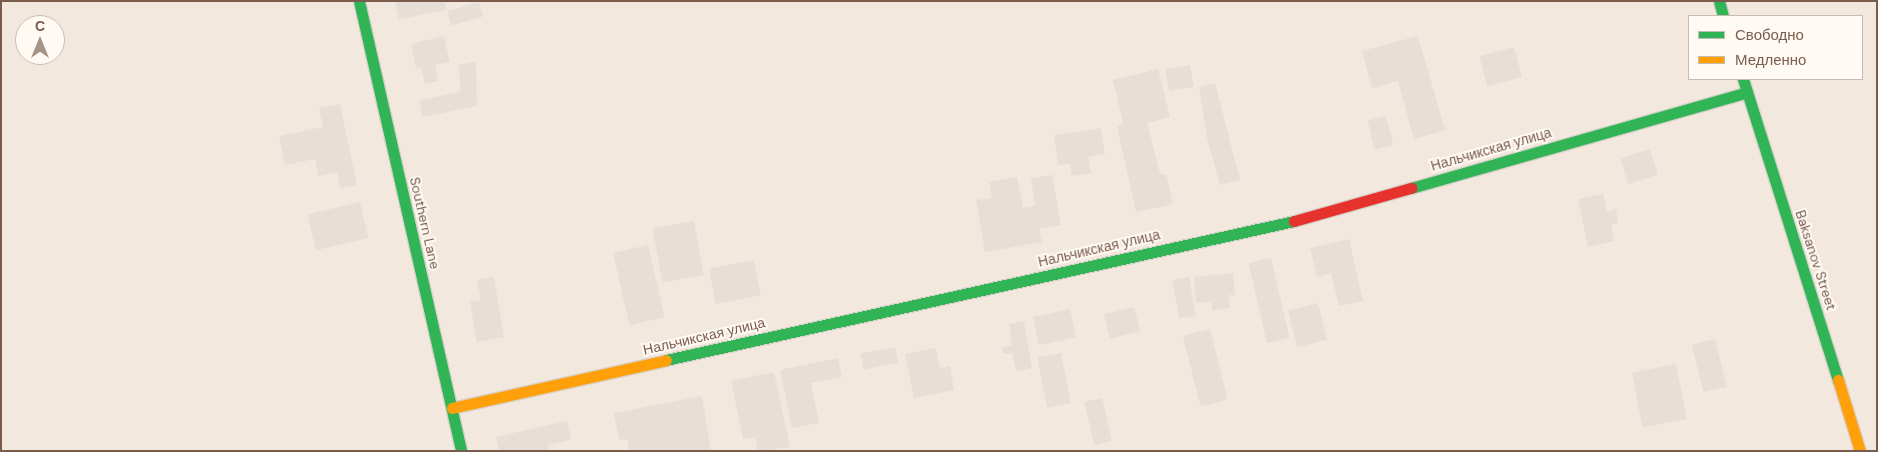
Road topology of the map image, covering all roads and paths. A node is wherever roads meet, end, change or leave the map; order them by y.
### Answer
1 (359, 1) edge
2 (1719, 1) edge
3 (1723, 15) edge
4 (1743, 80) edge
5 (1747, 92) junction
6 (452, 408) junction
7 (462, 451) edge
8 (1860, 451) edge

1 - 6 street, Southern Lane
2 - 3 street
4 - 5 street, Baksanov Street
5 - 6 street, Нальчикская улица
5 - 8 street, Baksanov Street
6 - 7 street, Southern Lane

